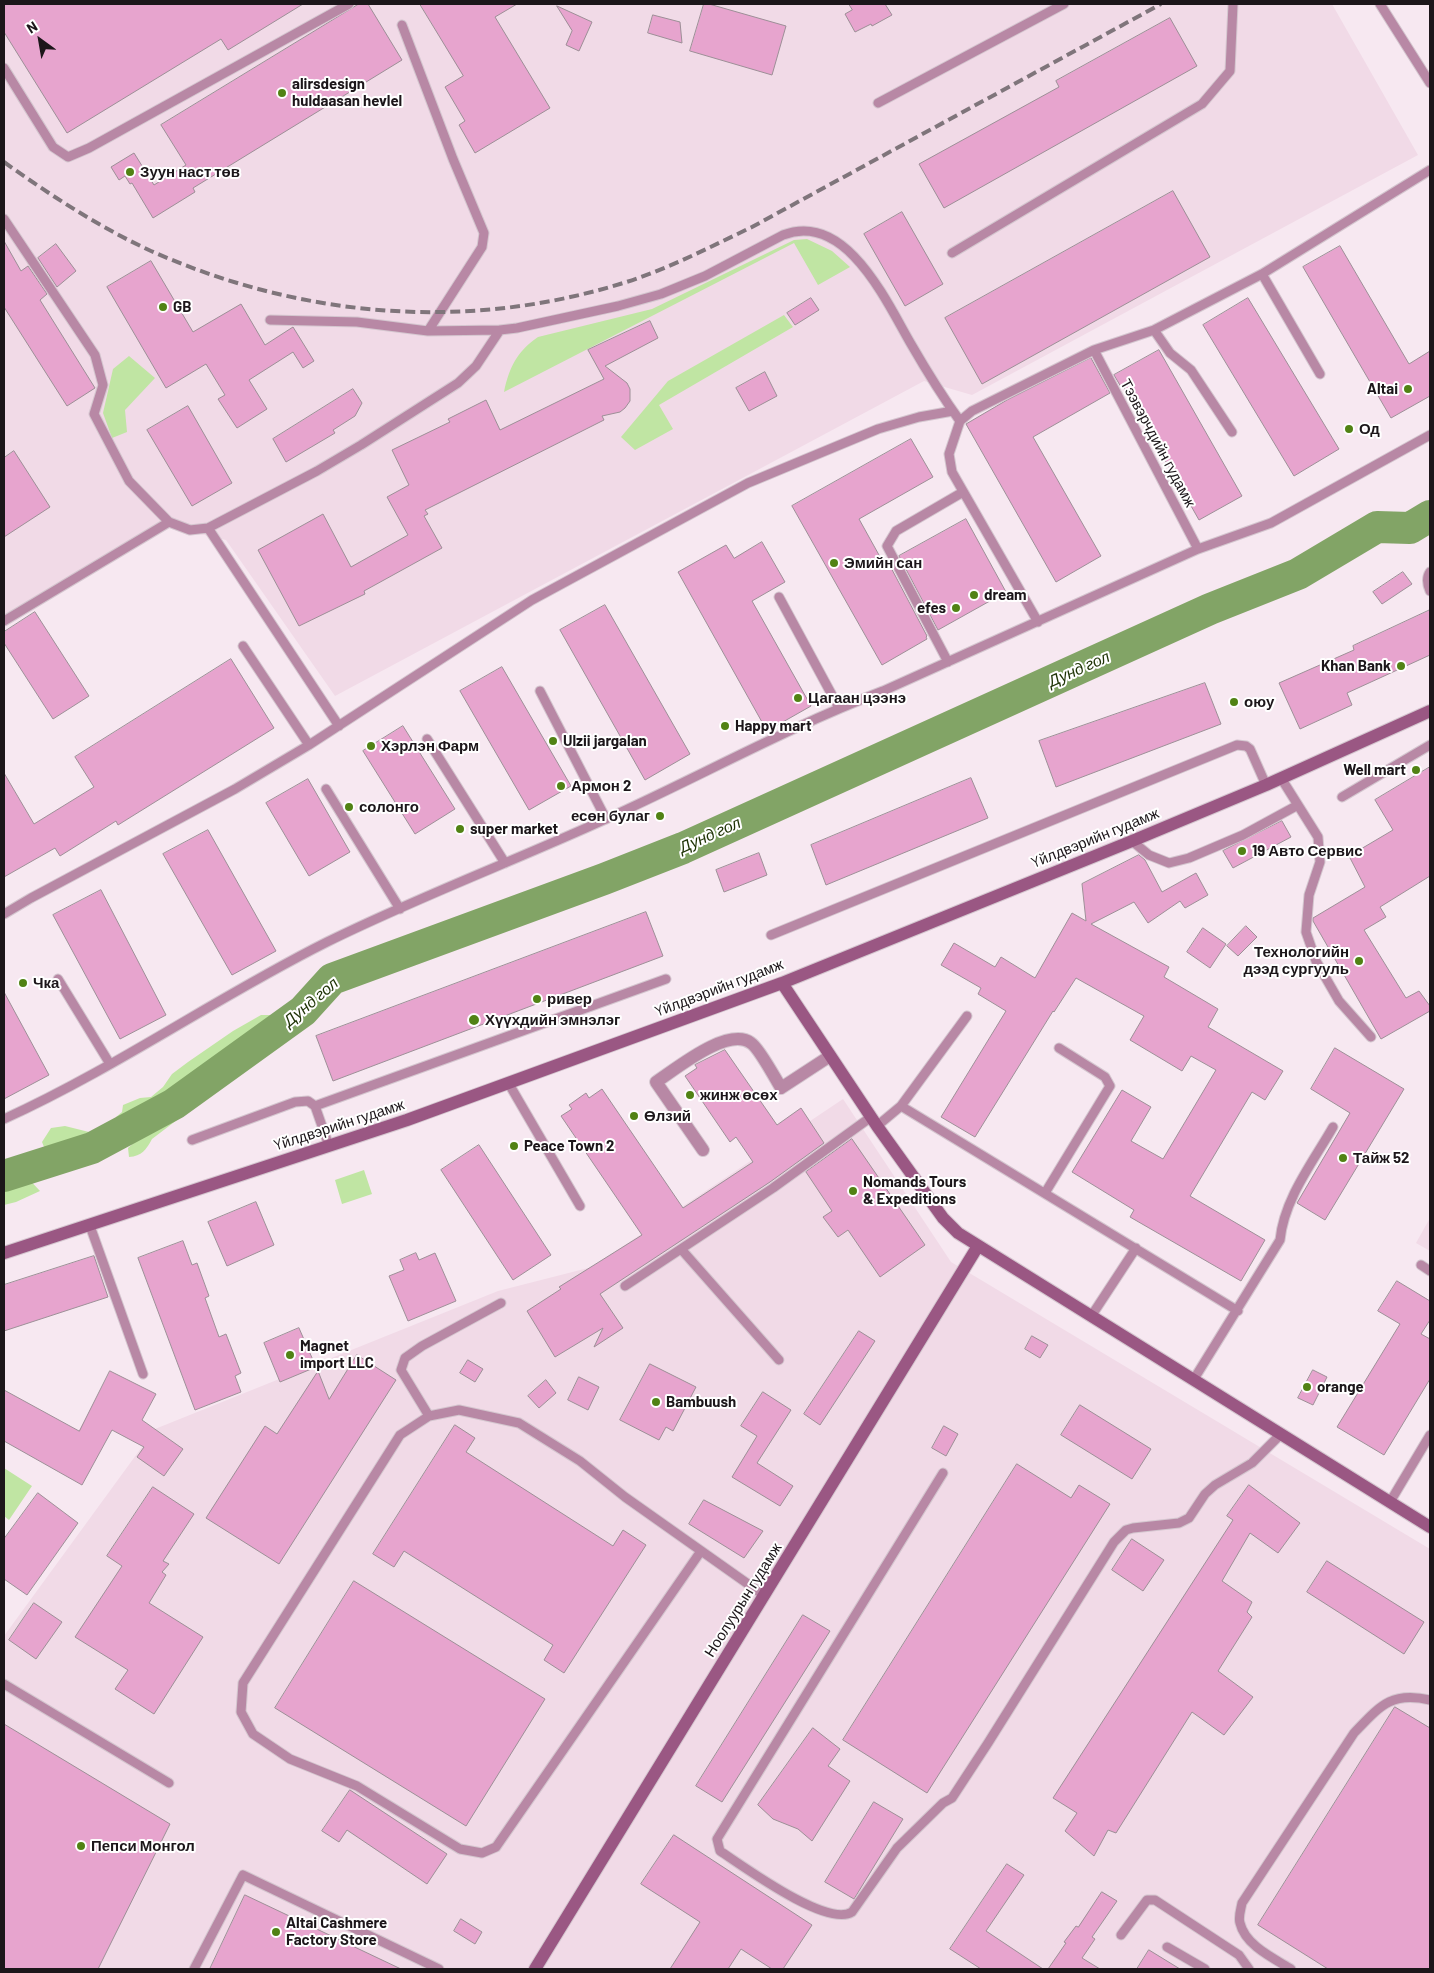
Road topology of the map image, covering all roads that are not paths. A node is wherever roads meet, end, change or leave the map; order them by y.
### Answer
1 (349, 4) edge
2 (1064, 4) edge
3 (1233, 4) edge
4 (1380, 4) edge
5 (402, 25) dead end
6 (4, 68) edge
7 (1430, 83) edge
8 (878, 103) dead end
9 (1430, 170) edge
10 (4, 219) edge
11 (952, 253) dead end
12 (1262, 274) junction
13 (270, 320) dead end
14 (500, 330) junction
15 (1154, 330) junction
16 (428, 331) junction
17 (1094, 350) junction
18 (1320, 374) dead end
19 (953, 411) junction
20 (960, 421) junction
21 (1232, 432) dead end
22 (1430, 435) edge
23 (964, 492) junction
24 (169, 522) junction
25 (208, 528) junction
26 (1198, 549) junction
27 (1430, 572) edge
28 (1430, 590) edge
29 (778, 597) dead end
30 (4, 621) edge
31 (1038, 622) junction
32 (244, 646) dead end
33 (948, 662) junction
34 (540, 691) dead end
35 (839, 708) junction
36 (1430, 711) edge
37 (339, 726) junction
38 (427, 739) dead end
39 (309, 745) junction
40 (1430, 746) edge
41 (1281, 778) junction
42 (1266, 785) junction
43 (326, 789) dead end
44 (1342, 797) dead end
45 (1298, 805) junction
46 (606, 819) junction
47 (1132, 841) junction
48 (505, 863) junction
49 (400, 909) junction
50 (4, 914) edge
51 (771, 935) dead end
52 (58, 979) dead end
53 (666, 979) dead end
54 (782, 983) junction
55 (967, 1016) dead end
56 (1370, 1037) dead end
57 (1059, 1048) dead end
58 (830, 1056) junction
59 (110, 1064) junction
60 (509, 1084) junction
61 (315, 1106) junction
62 (901, 1106) junction
63 (4, 1119) edge
64 (874, 1121) junction
65 (1333, 1127) dead end
66 (192, 1140) dead end
67 (329, 1146) junction
68 (703, 1150) dead end
69 (1045, 1193) junction
70 (580, 1206) dead end
71 (90, 1226) junction
72 (978, 1246) junction
73 (1136, 1248) junction
74 (680, 1249) junction
75 (4, 1253) edge
76 (1420, 1265) dead end
77 (1430, 1271) edge
78 (625, 1286) dead end
79 (501, 1303) dead end
80 (1238, 1311) junction
81 (1092, 1315) junction
82 (779, 1360) dead end
83 (143, 1374) dead end
84 (1194, 1379) junction
85 (429, 1416) junction
86 (1281, 1434) junction
87 (1430, 1435) edge
88 (943, 1473) dead end
89 (1390, 1502) junction
90 (1430, 1527) edge
91 (701, 1551) junction
92 (765, 1596) junction
93 (4, 1684) edge
94 (1430, 1700) edge
95 (169, 1783) dead end
96 (1121, 1935) dead end
97 (1167, 1947) dead end
98 (194, 1969) edge
99 (440, 1969) edge
100 (535, 1969) edge
101 (1205, 1969) edge
102 (1249, 1969) edge
103 (1291, 1969) edge

1 - 6 lane
2 - 8 lane
3 - 11 lane
4 - 7 lane
5 - 16 lane
9 - 12 lane
10 - 24 lane
12 - 15 lane
12 - 18 lane
13 - 16 lane
14 - 16 lane
14 - 19 lane
14 - 25 lane
15 - 17 lane
15 - 21 lane
17 - 20 lane
17 - 26 lane, Тээвэрчдийн гудамж
19 - 20 lane
19 - 37 lane
20 - 23 lane
22 - 26 lane
23 - 31 lane
23 - 33 lane
24 - 25 lane
24 - 30 lane
25 - 37 lane
26 - 31 lane
27 - 28 lane
29 - 35 lane
31 - 33 lane
32 - 39 lane
33 - 35 lane
34 - 46 lane
35 - 46 lane
36 - 41 main road, Yйлдвэрийн гудамж
37 - 39 lane
38 - 48 lane
39 - 50 lane
40 - 44 lane
41 - 42 main road, Yйлдвэрийн гудамж
41 - 45 lane
42 - 47 main road, Yйлдвэрийн гудамж
42 - 51 lane
43 - 49 lane
45 - 47 lane
45 - 56 lane
46 - 48 lane
47 - 54 main road, Yйлдвэрийн гудамж
48 - 49 lane
49 - 59 lane
52 - 59 lane
53 - 61 lane
54 - 58 main road
54 - 60 main road, Yйлдвэрийн гудамж
55 - 62 lane
57 - 69 lane
58 - 64 main road
58 - 68 street
59 - 63 lane
60 - 67 main road, Yйлдвэрийн гудамж
60 - 70 lane
61 - 66 lane
61 - 67 lane
62 - 64 lane
62 - 69 lane
64 - 72 main road
64 - 74 lane
65 - 80 lane
67 - 71 main road, Yйлдвэрийн гудамж
69 - 73 lane
71 - 75 main road, Yйлдвэрийн гудамж
71 - 83 lane
72 - 81 main road
72 - 92 main road, Ноолуурын гудамж
73 - 80 lane
73 - 81 lane
74 - 78 lane
74 - 82 lane
76 - 77 lane
79 - 85 lane
80 - 84 lane
81 - 84 main road
84 - 86 main road
85 - 91 lane
85 - 91 lane
86 - 88 lane
86 - 89 main road
87 - 89 lane
89 - 90 main road
91 - 92 lane
92 - 100 main road, Ноолуурын гудамж
93 - 95 lane
94 - 103 lane
96 - 102 lane
97 - 101 lane
98 - 99 lane

